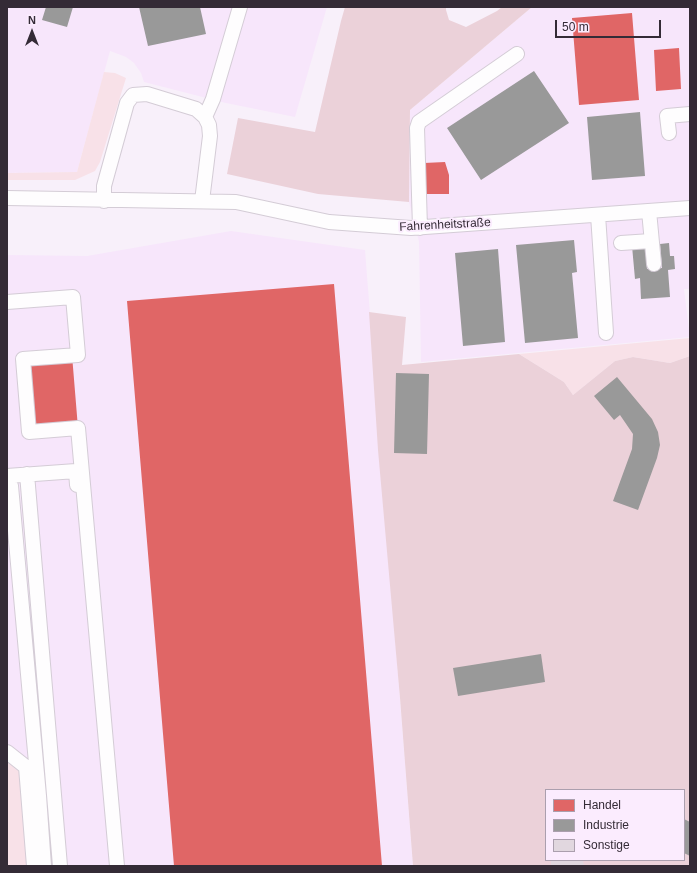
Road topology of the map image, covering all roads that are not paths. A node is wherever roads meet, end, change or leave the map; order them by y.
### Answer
1 (240, 7) edge
2 (516, 54) dead end
3 (690, 114) edge
4 (205, 116) junction
5 (668, 133) dead end
6 (7, 198) edge
7 (104, 201) junction
8 (202, 201) junction
9 (690, 208) edge
10 (649, 211) junction
11 (598, 215) junction
12 (420, 228) junction
13 (651, 241) junction
14 (622, 243) dead end
15 (654, 264) dead end
16 (7, 302) edge
17 (606, 333) dead end
18 (27, 474) junction
19 (7, 476) edge
20 (7, 752) edge
21 (34, 866) edge
22 (44, 866) edge
23 (60, 866) edge
24 (109, 866) edge
25 (117, 866) edge

1 - 4 street
2 - 12 street
3 - 5 street
4 - 7 street
4 - 8 street
6 - 7 street, Fahrenheitstraße
7 - 8 street, Fahrenheitstraße
8 - 12 street, Fahrenheitstraße
9 - 10 street, Fahrenheitstraße
10 - 11 street, Fahrenheitstraße
10 - 13 street
11 - 12 street, Fahrenheitstraße
11 - 17 street
13 - 14 street
13 - 15 street
16 - 25 street
18 - 19 street
18 - 23 street
18 - 24 street
19 - 22 street
20 - 21 street

